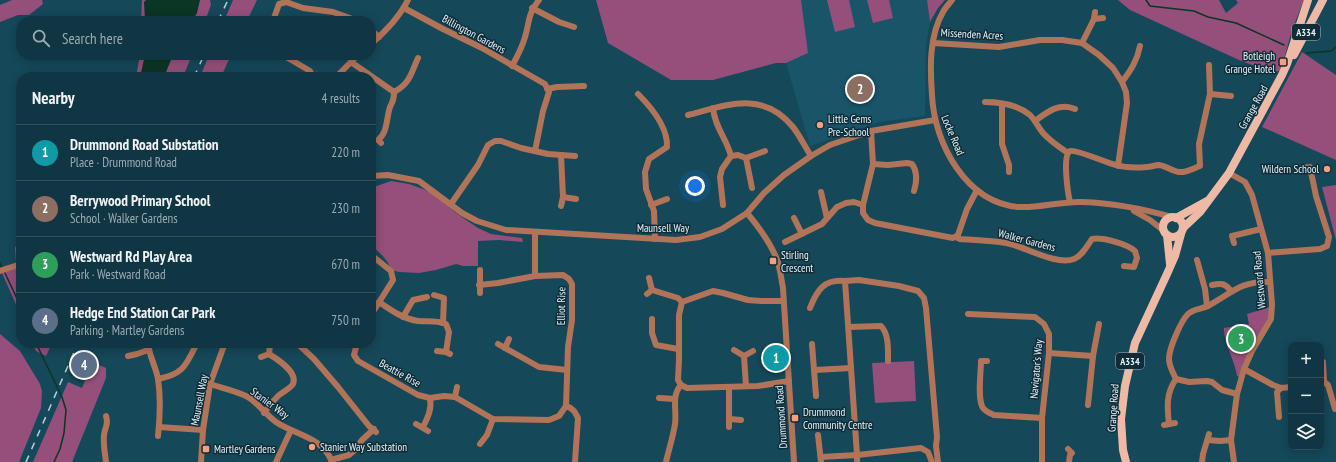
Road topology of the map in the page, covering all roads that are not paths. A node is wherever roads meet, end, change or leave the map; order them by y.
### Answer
1 (408, 0) edge
2 (539, 0) edge
3 (952, 0) edge
4 (1308, 0) edge
5 (1323, 0) edge
6 (404, 8) junction
7 (532, 8) junction
8 (1095, 12) dead end
9 (275, 16) edge
10 (344, 16) edge
11 (1103, 18) dead end
12 (1094, 19) junction
13 (574, 28) dead end
14 (376, 34) edge
15 (379, 37) junction
16 (376, 40) edge
17 (932, 42) junction
18 (1082, 43) junction
19 (1140, 46) dead end
20 (418, 58) dead end
21 (291, 60) edge
22 (352, 62) joint
23 (1287, 64) junction
24 (1209, 65) dead end
25 (512, 66) junction
26 (310, 72) edge
27 (341, 72) edge
28 (366, 72) edge
29 (376, 79) edge
30 (1122, 82) junction
31 (584, 86) dead end
32 (547, 89) junction
33 (394, 92) junction
34 (638, 94) dead end
35 (1210, 94) junction
36 (1231, 96) dead end
37 (1074, 100) dead end
38 (989, 101) dead end
39 (1002, 104) junction
40 (713, 108) junction
41 (688, 114) dead end
42 (935, 120) junction
43 (1035, 121) junction
44 (871, 131) junction
45 (378, 141) dead end
46 (535, 151) junction
47 (765, 151) dead end
48 (1004, 153) junction
49 (1068, 153) junction
50 (996, 154) dead end
51 (561, 155) junction
52 (575, 156) dead end
53 (731, 156) junction
54 (811, 156) junction
55 (746, 158) junction
56 (873, 164) junction
57 (1118, 166) junction
58 (1303, 168) dead end
59 (1009, 172) dead end
60 (1229, 173) junction
61 (376, 176) edge
62 (917, 187) dead end
63 (752, 188) dead end
64 (977, 190) junction
65 (821, 192) dead end
66 (563, 198) junction
67 (576, 199) dead end
68 (667, 199) dead end
69 (1210, 200) junction
70 (1070, 202) junction
71 (451, 204) junction
72 (651, 205) junction
73 (723, 205) dead end
74 (863, 205) junction
75 (561, 206) dead end
76 (1130, 208) junction
77 (747, 213) junction
78 (794, 218) dead end
79 (828, 218) junction
80 (1174, 218) junction
81 (1261, 229) junction
82 (1182, 231) junction
83 (535, 233) junction
84 (1165, 233) junction
85 (802, 234) junction
86 (956, 237) junction
87 (655, 239) junction
88 (785, 242) dead end
89 (1234, 243) dead end
90 (1268, 253) junction
91 (376, 259) edge
92 (1197, 260) dead end
93 (16, 266) edge
94 (1124, 266) dead end
95 (1170, 267) junction
96 (480, 270) dead end
97 (0, 271) edge
98 (535, 276) junction
99 (649, 278) dead end
100 (845, 281) junction
101 (1269, 282) junction
102 (479, 285) junction
103 (1212, 285) dead end
104 (1231, 291) junction
105 (480, 293) dead end
106 (434, 295) dead end
107 (427, 297) dead end
108 (783, 301) junction
109 (379, 302) junction
110 (682, 302) junction
111 (978, 306) dead end
112 (1207, 306) junction
113 (376, 307) edge
114 (810, 309) dead end
115 (968, 314) dead end
116 (978, 314) junction
117 (403, 317) junction
118 (652, 319) dead end
119 (444, 323) junction
120 (1099, 324) dead end
121 (849, 327) junction
122 (509, 339) dead end
123 (498, 344) dead end
124 (812, 344) dead end
125 (145, 348) edge
126 (149, 348) edge
127 (194, 348) edge
128 (223, 348) edge
129 (270, 348) edge
130 (302, 348) edge
131 (356, 348) edge
132 (505, 348) junction
133 (678, 349) junction
134 (734, 350) dead end
135 (437, 351) dead end
136 (753, 351) dead end
137 (1049, 353) junction
138 (269, 354) junction
139 (128, 356) dead end
140 (744, 356) junction
141 (1093, 356) junction
142 (261, 357) dead end
143 (983, 359) dead end
144 (888, 361) dead end
145 (851, 368) junction
146 (1244, 369) junction
147 (567, 370) junction
148 (815, 370) junction
149 (158, 379) junction
150 (1176, 379) junction
151 (789, 381) junction
152 (210, 384) junction
153 (1324, 384) edge
154 (681, 385) junction
155 (746, 386) junction
156 (729, 387) junction
157 (1288, 387) edge
158 (457, 388) dead end
159 (1281, 388) junction
160 (1237, 394) junction
161 (816, 396) dead end
162 (455, 397) junction
163 (430, 398) junction
164 (659, 398) dead end
165 (675, 399) junction
166 (1088, 405) dead end
167 (566, 406) junction
168 (1335, 409) edge
169 (264, 413) junction
170 (1279, 417) dead end
171 (1042, 418) junction
172 (493, 419) junction
173 (730, 419) junction
174 (110, 420) dead end
175 (741, 420) dead end
176 (416, 424) dead end
177 (1169, 424) dead end
178 (159, 426) junction
179 (729, 427) dead end
180 (203, 430) junction
181 (291, 430) junction
182 (818, 435) dead end
183 (158, 436) dead end
184 (1232, 440) junction
185 (480, 444) dead end
186 (1072, 451) dead end
187 (857, 455) junction
188 (821, 460) edge
189 (331, 461) edge
190 (106, 462) edge
191 (201, 462) edge
192 (276, 462) edge
193 (575, 462) edge
194 (666, 462) edge
195 (794, 462) edge
196 (857, 462) edge
197 (932, 462) edge
198 (938, 462) edge
199 (1042, 462) edge
200 (1069, 462) edge
201 (1126, 462) edge
202 (1202, 462) edge
203 (1234, 462) edge

1 - 6 street
2 - 7 street, Billington Gardens
3 - 17 street, Locke Road
4 - 23 main road, Grange Road / A334
5 - 23 main road, Grange Road / A334
6 - 15 street
6 - 25 street, Billington Gardens
7 - 13 street
7 - 25 street, Billington Gardens
8 - 12 street
9 - 10 street
11 - 12 street
12 - 18 street
14 - 15 street
15 - 16 street
17 - 18 street, Missenden Acres
17 - 42 street, Locke Road
18 - 30 street, Missenden Acres
19 - 30 street
20 - 33 street
21 - 26 street
22 - 27 street
22 - 28 street
23 - 60 main road, Grange Road / A334
24 - 35 street
25 - 32 street, Billington Gardens
29 - 33 street
30 - 57 street, Missenden Acres
31 - 32 street
32 - 46 street
33 - 45 street
34 - 72 street
35 - 36 street
35 - 57 street
37 - 43 street
38 - 39 street
39 - 43 street
39 - 48 street
40 - 41 street
40 - 53 street
40 - 54 street
42 - 44 street, Maunsell Way
42 - 64 street, Locke Road
43 - 49 street
44 - 54 street, Maunsell Way
44 - 56 street
46 - 51 street
46 - 71 street
47 - 55 street
48 - 50 street
48 - 59 street
49 - 57 street
49 - 70 street
51 - 52 street
51 - 66 street
53 - 55 street
53 - 73 street
54 - 77 street, Maunsell Way
55 - 63 street
56 - 62 street
56 - 74 street
58 - 90 street
60 - 69 main road, Grange Road / A334
60 - 81 street, Westward Road
61 - 71 street, Maunsell Way
64 - 70 street, Locke Road
64 - 86 street
65 - 79 street
66 - 67 street
66 - 75 street
68 - 72 street
69 - 80 main road, Grange Road / A334
69 - 82 main road, Grange Road / A334
70 - 76 street, Locke Road
71 - 83 street, Maunsell Way
72 - 87 street
74 - 79 street
74 - 86 street, Walker Gardens
76 - 80 street, Locke Road
76 - 84 street, Locke Road
77 - 87 street, Maunsell Way
77 - 108 street, Drummond Road
78 - 85 street
79 - 85 street
80 - 82 main road
80 - 84 main road
81 - 89 street
81 - 90 street, Westward Road
82 - 84 main road
82 - 95 main road, Grange Road / A334
83 - 87 street, Maunsell Way
83 - 98 street
84 - 95 main road
85 - 88 street
86 - 94 street, Walker Gardens
90 - 101 street, Westward Road
91 - 109 street
92 - 112 street
93 - 97 street
95 - 201 main road, Grange Road / A334
96 - 102 street
98 - 102 street, Elliot Rise
98 - 147 street, Elliot Rise
99 - 110 street
100 - 114 street
100 - 121 street
100 - 198 street
101 - 104 street
101 - 146 street, Westward Road
102 - 105 street
103 - 104 street
104 - 112 street
106 - 119 street
107 - 117 street
108 - 110 street
108 - 151 street, Drummond Road
109 - 113 street
109 - 117 street
110 - 133 street
111 - 116 street
112 - 150 street
115 - 116 street, Navigator's Way
116 - 137 street, Navigator's Way
117 - 119 street
118 - 133 street
119 - 135 street
120 - 141 street
121 - 144 street
121 - 145 street
122 - 132 street
123 - 132 street
124 - 148 street
125 - 139 street
126 - 149 street
127 - 149 street
128 - 152 street, Maunsell Way
129 - 138 street
130 - 189 street, Stanier Way
131 - 163 street, Beattie Rise
132 - 147 street
133 - 154 street
134 - 140 street
136 - 140 street
137 - 141 street
137 - 171 street, Navigator's Way
138 - 142 street
138 - 169 street
140 - 155 street
141 - 166 street
143 - 171 street
145 - 148 street
145 - 187 street
146 - 159 street
146 - 160 street, Westward Road
147 - 167 street, Elliot Rise
148 - 161 street
149 - 178 street
150 - 160 street
150 - 177 street
151 - 155 street
151 - 195 street, Drummond Road
152 - 169 street, Stanier Way
152 - 180 street, Maunsell Way
153 - 168 street
154 - 156 street
154 - 165 street
155 - 156 street
156 - 173 street
157 - 159 street
158 - 162 street
159 - 170 street
160 - 184 street, Westward Road
162 - 163 street, Beattie Rise
162 - 172 street
163 - 176 street, Beattie Rise
164 - 165 street
165 - 194 street
167 - 172 street
167 - 193 street
169 - 181 street, Stanier Way
171 - 199 street, Navigator's Way
172 - 185 street
173 - 175 street
173 - 179 street
174 - 190 street
178 - 180 street
178 - 183 street
180 - 191 street, Maunsell Way
181 - 189 street, Stanier Way
181 - 192 street
182 - 188 street
184 - 202 street
184 - 203 street, Westward Road
186 - 200 street
187 - 188 street
187 - 196 street
187 - 197 street

